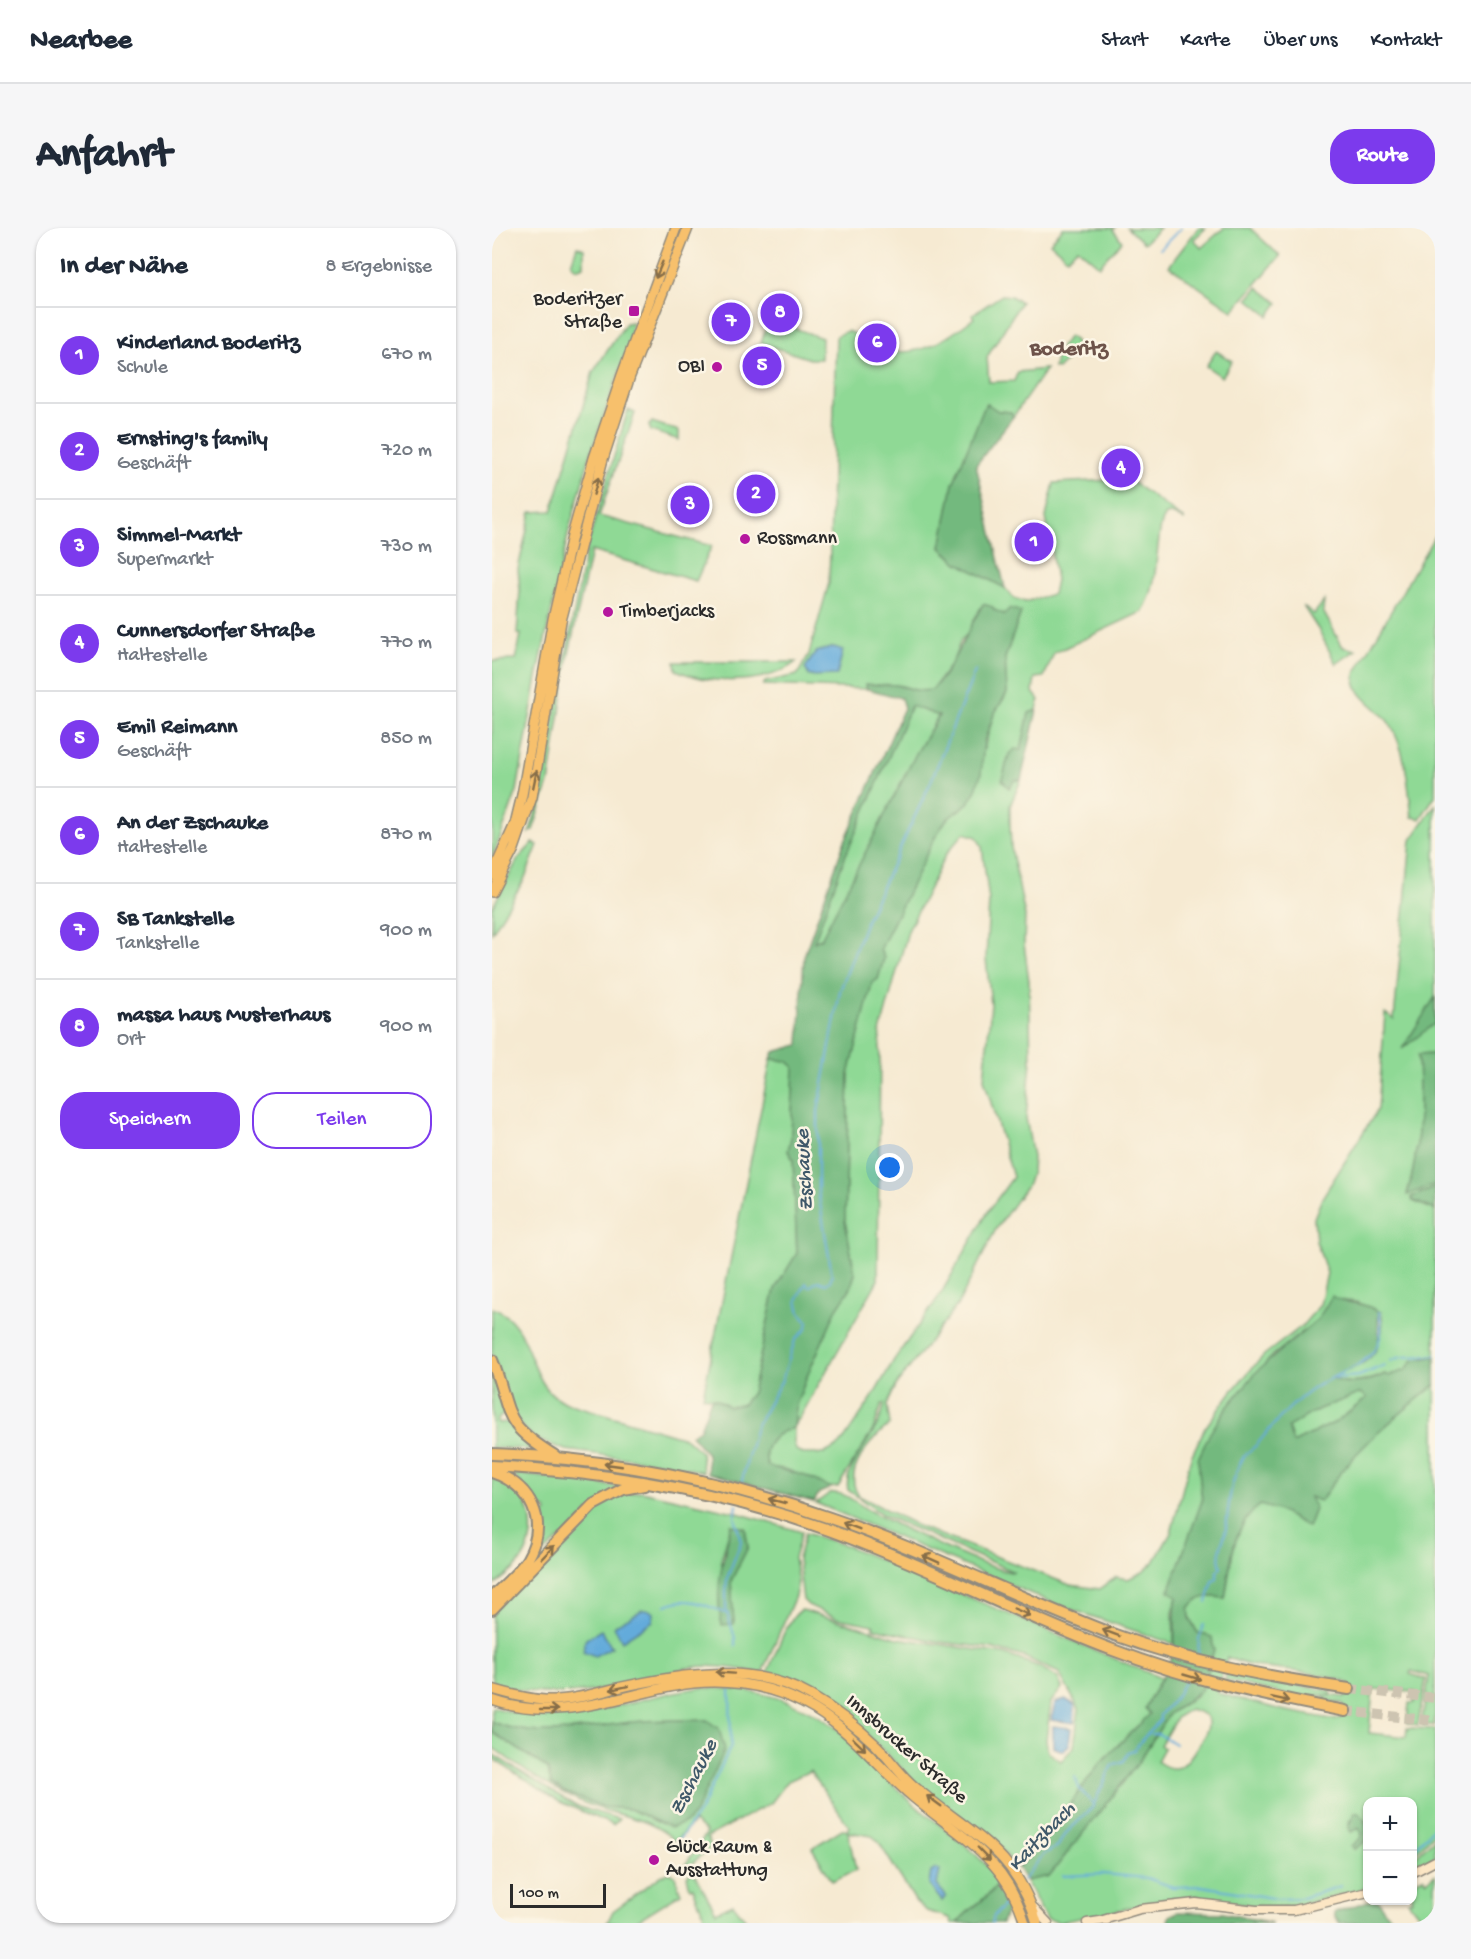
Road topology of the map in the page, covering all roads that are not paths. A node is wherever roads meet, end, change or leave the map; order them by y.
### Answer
1 (676, 228) edge
2 (688, 228) edge
3 (492, 874) edge
4 (492, 892) edge
5 (492, 1360) edge
6 (492, 1454) edge
7 (558, 1458) junction
8 (492, 1466) edge
9 (492, 1472) edge
10 (653, 1484) junction
11 (492, 1597) edge
12 (492, 1609) edge
13 (674, 1681) junction
14 (775, 1687) junction
15 (492, 1689) edge
16 (1349, 1689) tunnel mouth
17 (492, 1700) edge
18 (1345, 1711) tunnel mouth
19 (1435, 1861) edge
20 (1417, 1871) edge
21 (1363, 1893) edge
22 (1031, 1903) junction
23 (1026, 1923) edge
24 (1037, 1923) edge
25 (1047, 1923) edge
26 (1087, 1923) edge

1 -> 3 main road
4 -> 2 main road
5 - 7 highway
6 - 7 highway
16 -> 7 highway
8 - 10 highway
9 - 11 highway
12 -> 10 highway
10 -> 18 highway
13 - 14 main road, Innsbrucker Straße
13 -> 15 main road, Innsbrucker Straße
17 -> 13 main road, Innsbrucker Straße
22 -> 14 main road, Innsbrucker Straße
14 -> 23 main road, Innsbrucker Straße
19 - 20 main road
21 - 26 main road
22 - 24 main road, Innsbrucker Straße
22 - 25 main road

